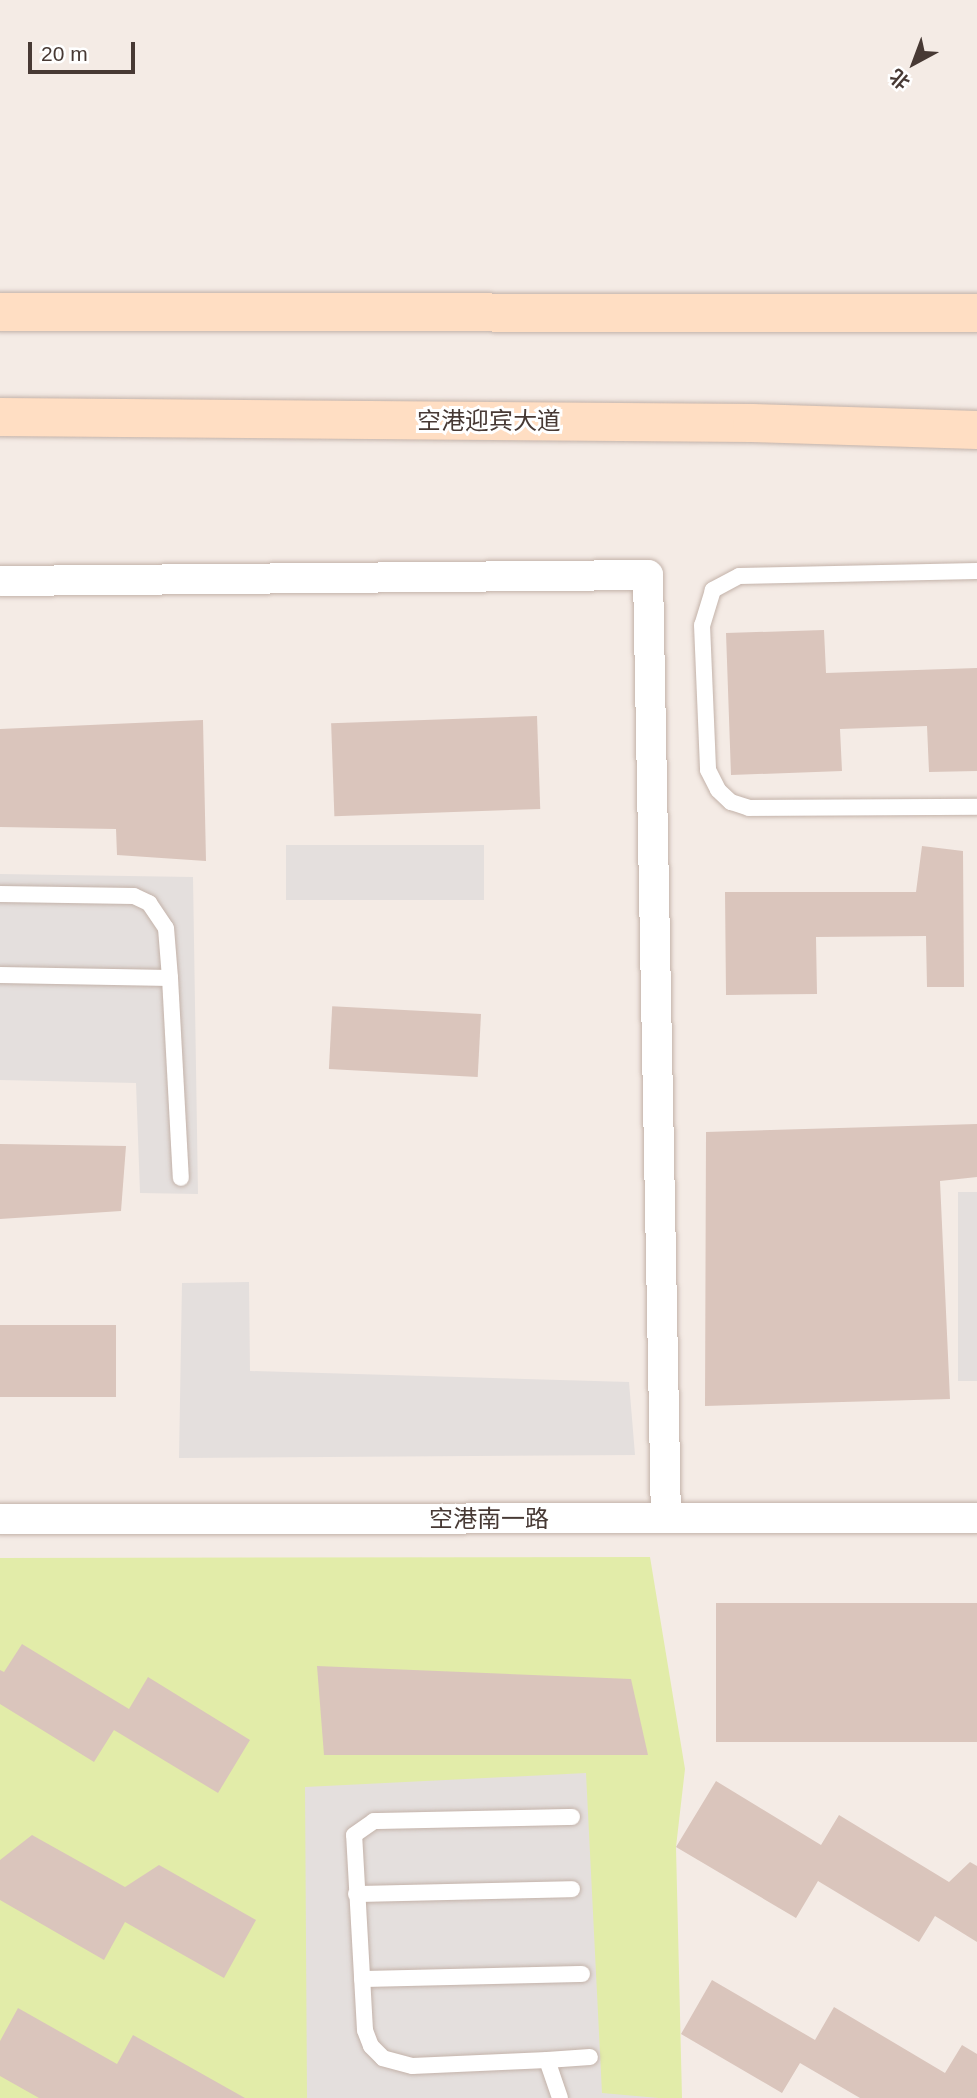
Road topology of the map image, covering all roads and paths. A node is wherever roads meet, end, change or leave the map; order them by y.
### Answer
1 (0, 312) edge
2 (977, 313) edge
3 (0, 417) edge
4 (977, 430) edge
5 (977, 571) edge
6 (0, 580) edge
7 (977, 807) edge
8 (0, 894) edge
9 (0, 975) edge
10 (170, 978) junction
11 (181, 1178) dead end
12 (666, 1518) junction
13 (977, 1518) edge
14 (0, 1519) edge
15 (572, 1817) dead end
16 (572, 1889) dead end
17 (356, 1894) junction
18 (582, 1974) dead end
19 (362, 1979) junction
20 (590, 2057) dead end
21 (547, 2060) junction
22 (560, 2098) edge

1 - 2 main road
3 - 4 main road, 空港迎宾大道
5 - 7 lane
6 - 12 street
8 - 10 lane
9 - 10 lane
10 - 11 lane
12 - 13 street, 空港南一路
12 - 14 street, 空港南一路
15 - 17 lane
16 - 17 lane
17 - 19 lane
18 - 19 lane
19 - 21 lane
20 - 21 lane
21 - 22 lane

